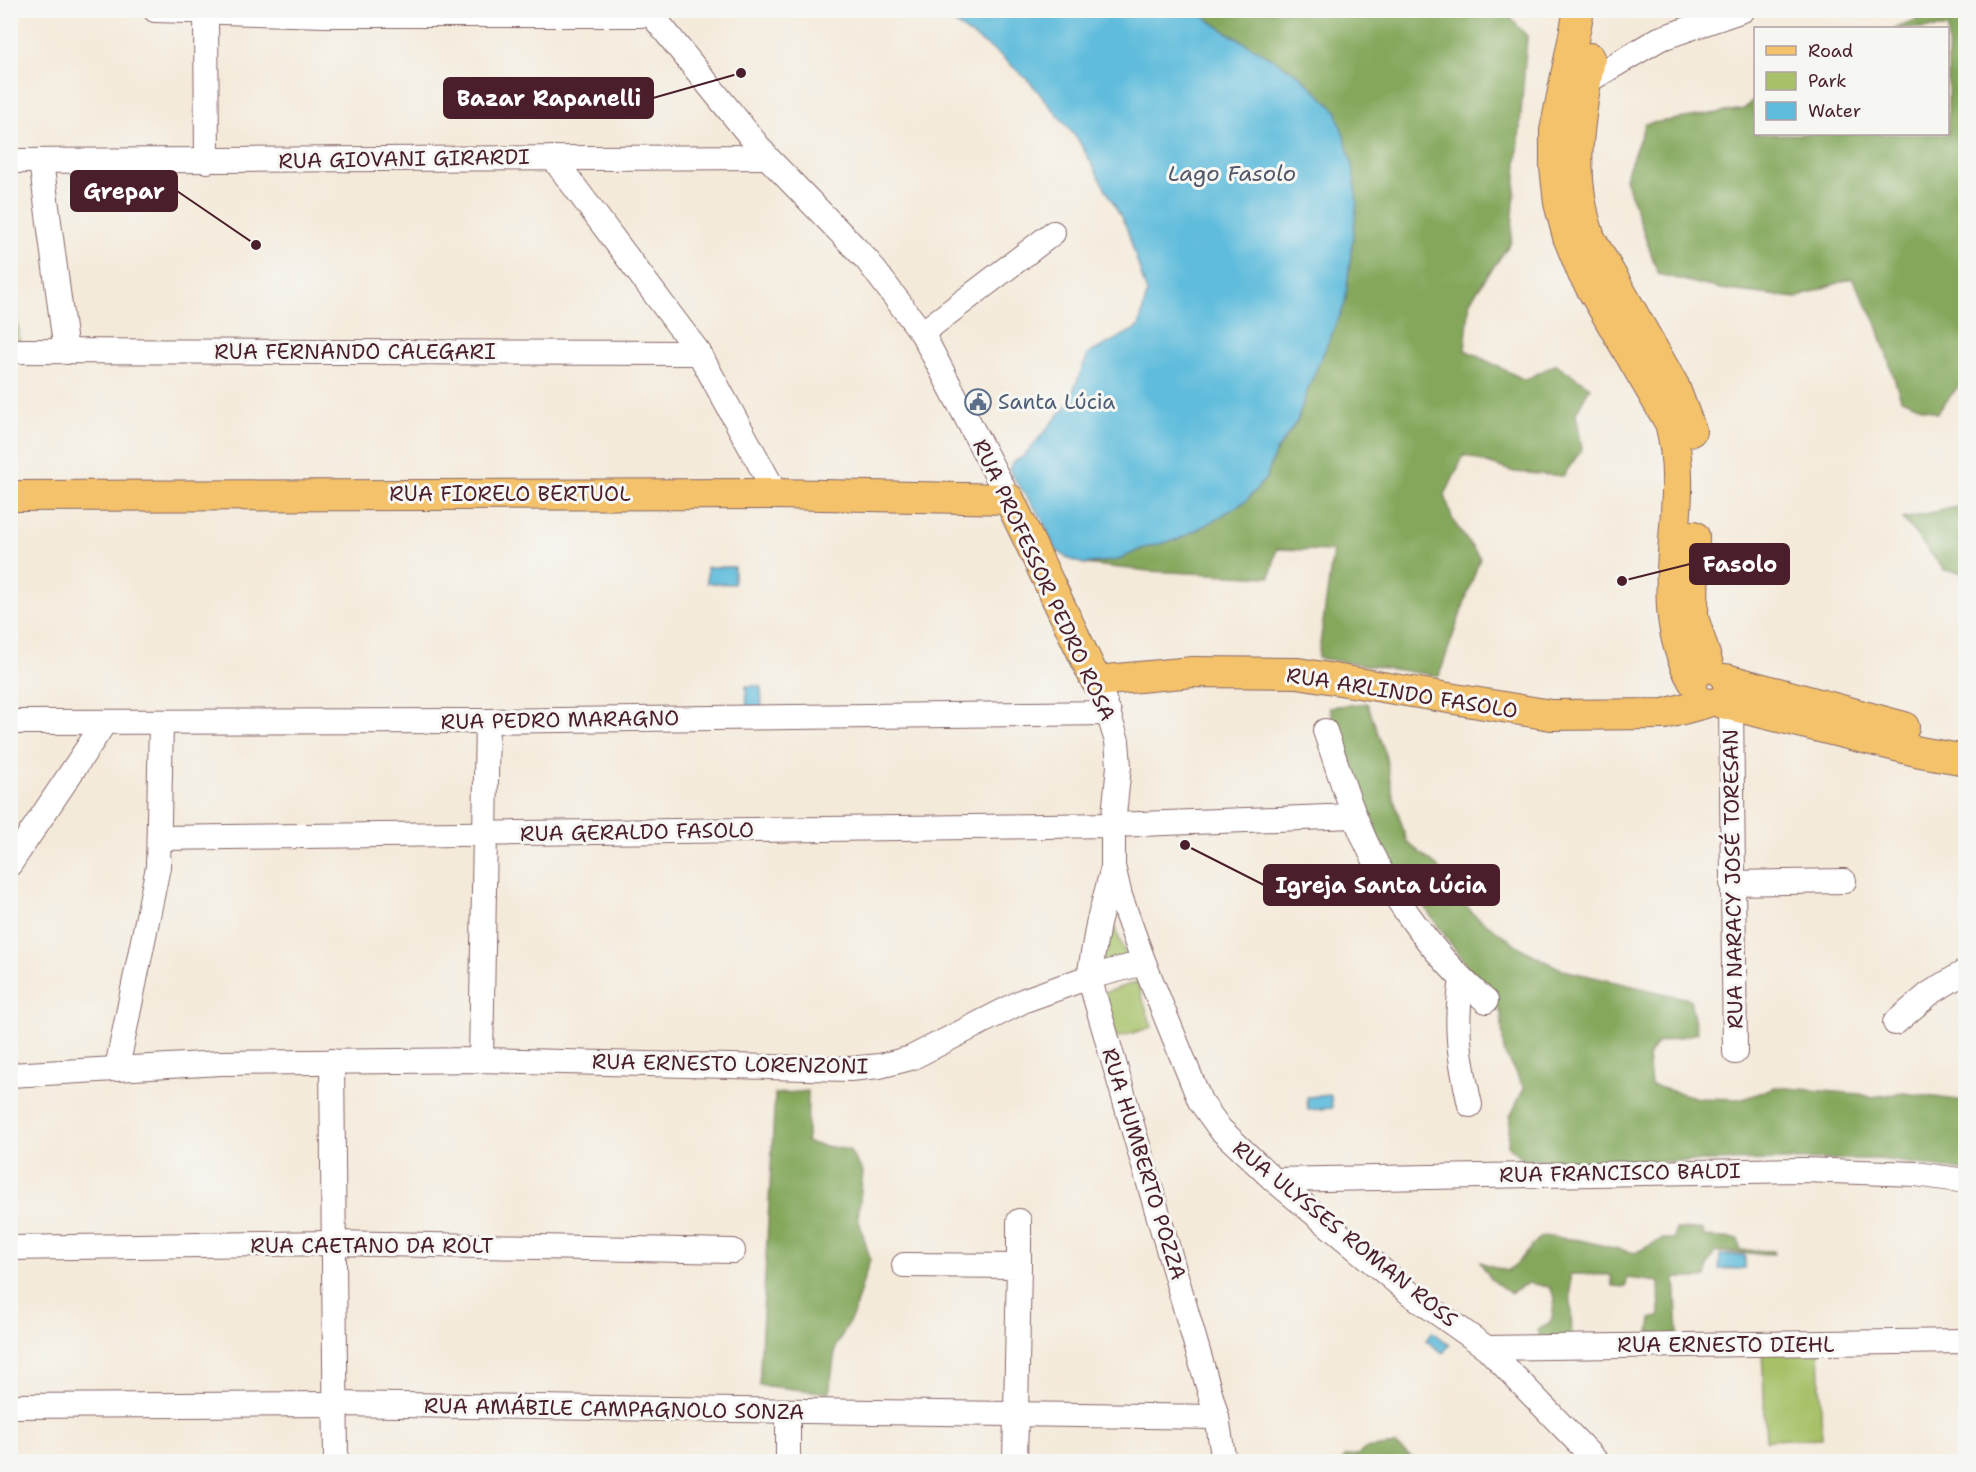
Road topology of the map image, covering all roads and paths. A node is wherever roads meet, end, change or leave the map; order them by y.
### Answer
1 (155, 10) edge
2 (1579, 10) edge
3 (1598, 10) edge
4 (1743, 10) edge
5 (206, 13) junction
6 (650, 13) edge
7 (1575, 86) junction
8 (767, 157) junction
9 (553, 158) junction
10 (10, 160) edge
11 (41, 161) junction
12 (207, 161) junction
13 (1053, 233) dead end
14 (922, 333) junction
15 (10, 351) edge
16 (66, 352) junction
17 (699, 353) junction
18 (776, 494) junction
19 (10, 496) edge
20 (1009, 499) junction
21 (1096, 681) junction
22 (1711, 689) junction
23 (1110, 713) junction
24 (488, 721) junction
25 (10, 722) edge
26 (105, 722) junction
27 (161, 723) junction
28 (1325, 731) dead end
29 (1965, 743) edge
30 (1965, 760) edge
31 (1354, 816) junction
32 (1113, 825) junction
33 (487, 834) junction
34 (161, 838) junction
35 (10, 864) edge
36 (1113, 866) junction
37 (1844, 881) dead end
38 (1732, 883) junction
39 (1144, 963) junction
40 (1965, 972) edge
41 (1089, 977) junction
42 (1462, 981) junction
43 (1486, 1001) dead end
44 (1895, 1023) dead end
45 (1735, 1052) dead end
46 (481, 1060) junction
47 (333, 1061) junction
48 (117, 1068) junction
49 (10, 1075) edge
50 (1470, 1105) dead end
51 (1274, 1180) junction
52 (1965, 1181) edge
53 (1019, 1221) dead end
54 (333, 1244) junction
55 (10, 1248) edge
56 (733, 1251) dead end
57 (904, 1265) dead end
58 (1019, 1266) junction
59 (1965, 1341) edge
60 (1487, 1348) junction
61 (334, 1404) junction
62 (10, 1406) edge
63 (788, 1411) junction
64 (1016, 1416) junction
65 (1217, 1417) junction
66 (336, 1461) edge
67 (788, 1461) edge
68 (1015, 1461) edge
69 (1224, 1461) edge
70 (1597, 1461) edge

1 - 5 street
2 - 7 main road
3 - 7 main road
4 - 7 street
5 - 6 street
5 - 12 street
6 - 8 street, RUA PROFESSOR PEDRO ROSA
7 - 22 main road
8 - 9 street, RUA GIOVANI GIRARDI
8 - 14 street, RUA PROFESSOR PEDRO ROSA
9 - 12 street, RUA GIOVANI GIRARDI
9 - 17 street
10 - 11 street, RUA GIOVANI GIRARDI
11 - 12 street, RUA GIOVANI GIRARDI
11 - 16 street
13 - 14 street
14 - 20 street, RUA PROFESSOR PEDRO ROSA
15 - 16 street, RUA FERNANDO CALEGARI
16 - 17 street, RUA FERNANDO CALEGARI
17 - 18 street
18 - 19 main road, RUA FIORELO BERTUOL
18 - 20 main road, RUA FIORELO BERTUOL
20 - 21 main road, RUA PROFESSOR PEDRO ROSA
21 - 22 main road, RUA ARLINDO FASOLO
21 - 23 street, RUA PROFESSOR PEDRO ROSA
22 - 29 main road
22 - 30 main road
22 - 38 street, RUA NARACY JOSÉ TORESAN
23 - 24 street, RUA PEDRO MARAGNO
23 - 32 street, RUA PROFESSOR PEDRO ROSA
24 - 27 street, RUA PEDRO MARAGNO
24 - 33 street
25 - 26 street, RUA PEDRO MARAGNO
26 - 27 street, RUA PEDRO MARAGNO
26 - 35 street
27 - 34 street
28 - 31 street
31 - 32 street, RUA GERALDO FASOLO
31 - 42 street
32 - 33 street, RUA GERALDO FASOLO
32 - 36 street, RUA PROFESSOR PEDRO ROSA
33 - 34 street, RUA GERALDO FASOLO
33 - 46 street
34 - 48 street
36 - 39 street, RUA ULYSSES ROMAN ROSS
36 - 41 street, RUA HUMBERTO POZZA
37 - 38 street
38 - 45 street, RUA NARACY JOSÉ TORESAN
39 - 41 street, RUA ERNESTO LORENZONI
39 - 51 street, RUA ULYSSES ROMAN ROSS
40 - 44 street
41 - 46 street, RUA ERNESTO LORENZONI
41 - 65 street, RUA HUMBERTO POZZA
42 - 43 street
42 - 50 street
46 - 47 street, RUA ERNESTO LORENZONI
47 - 48 street, RUA ERNESTO LORENZONI
47 - 54 street
48 - 49 street, RUA ERNESTO LORENZONI
51 - 52 street, RUA FRANCISCO BALDI
51 - 60 street, RUA ULYSSES ROMAN ROSS
53 - 58 street
54 - 55 street, RUA CAETANO DA ROLT
54 - 56 street, RUA CAETANO DA ROLT
54 - 61 street
57 - 58 street
58 - 64 street
59 - 60 street, RUA ERNESTO DIEHL
60 - 70 street, RUA ULYSSES ROMAN ROSS
61 - 62 street, RUA AMÁBILE CAMPAGNOLO SONZA
61 - 63 street, RUA AMÁBILE CAMPAGNOLO SONZA
61 - 66 street
63 - 64 street, RUA AMÁBILE CAMPAGNOLO SONZA
63 - 67 street
64 - 65 street, RUA AMÁBILE CAMPAGNOLO SONZA
64 - 68 street
65 - 69 street, RUA HUMBERTO POZZA

